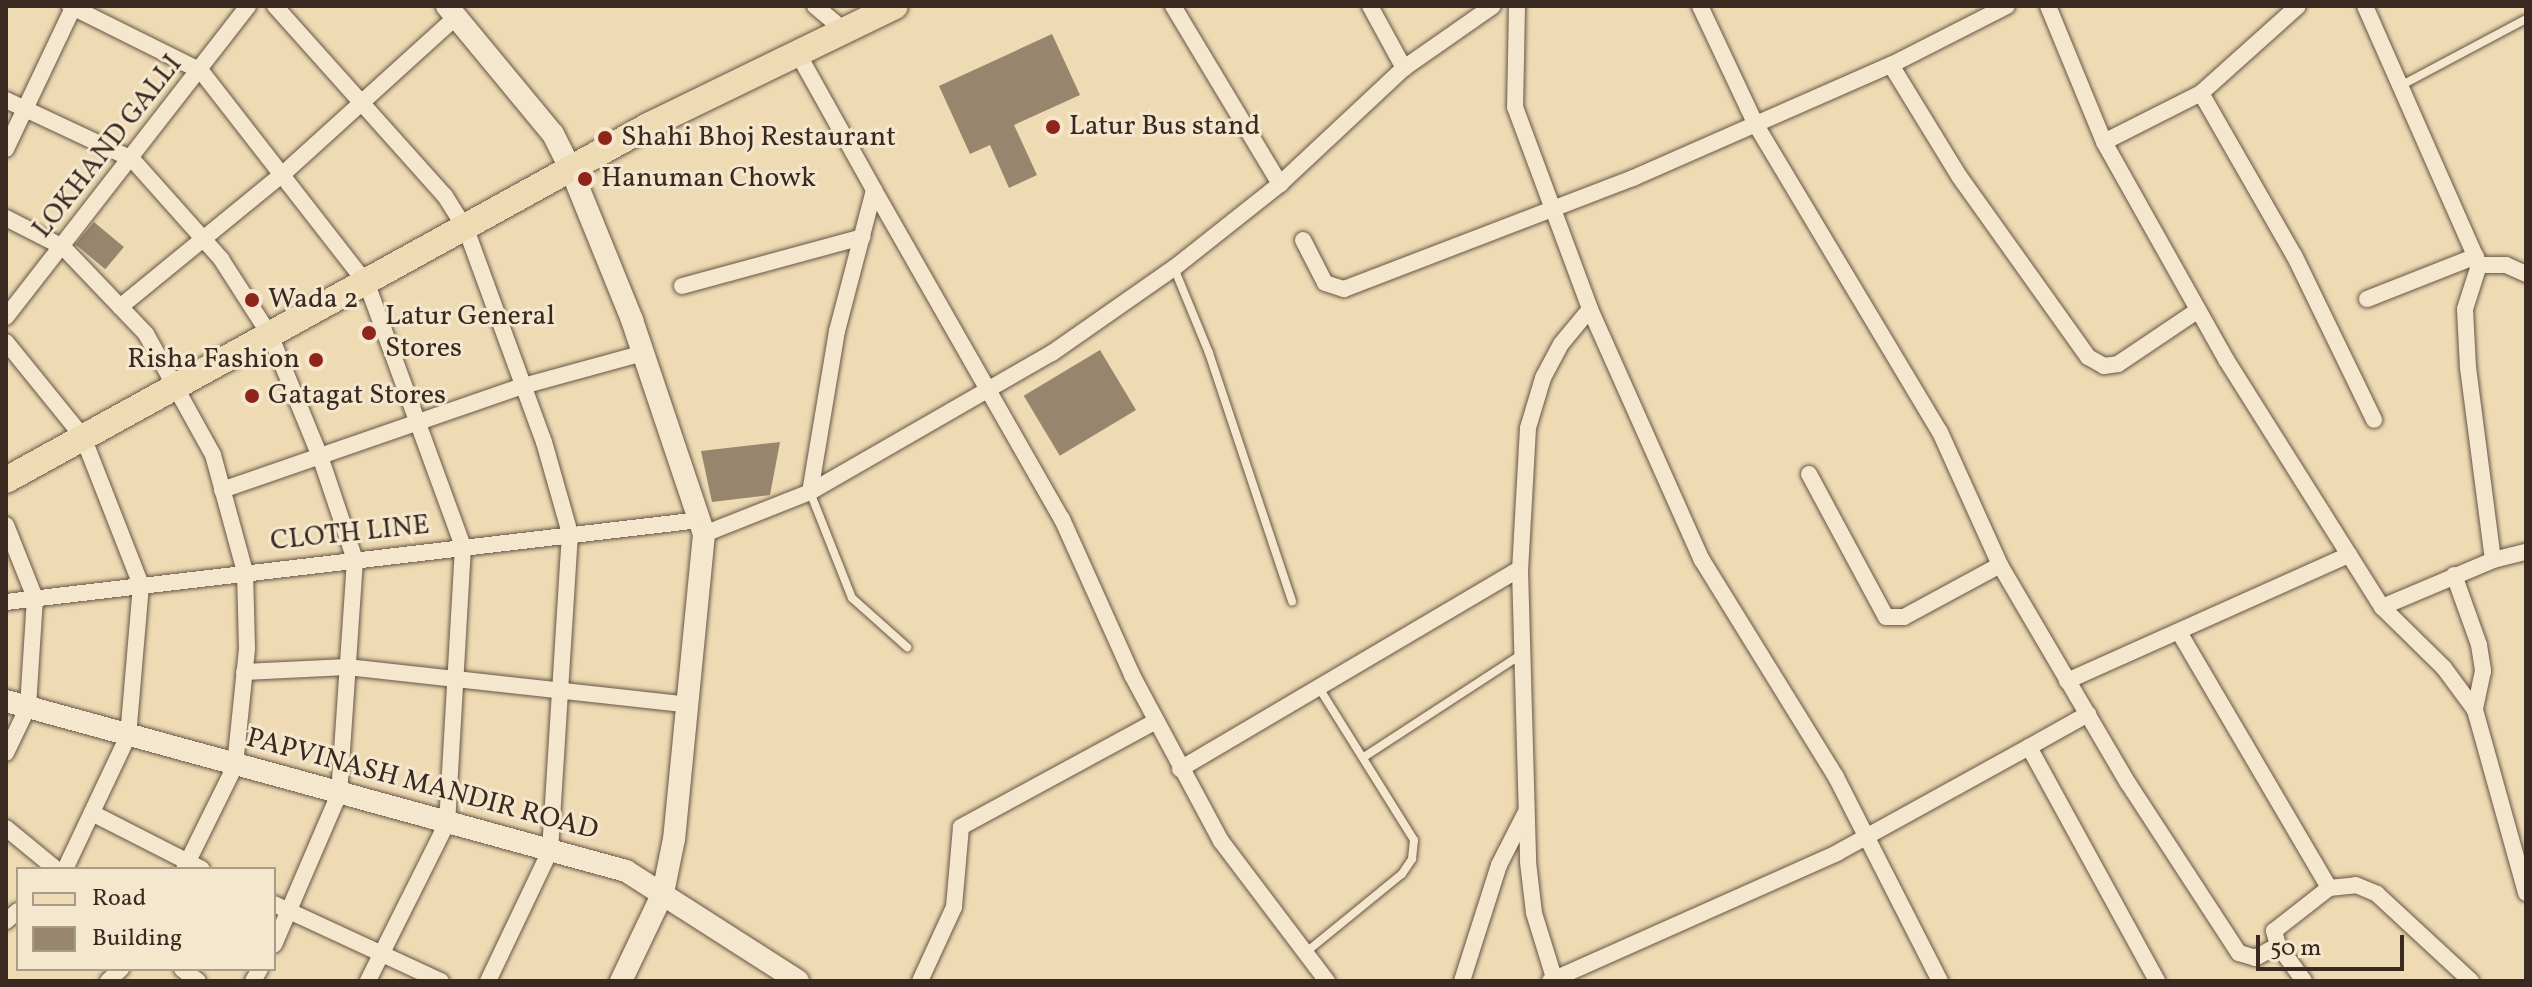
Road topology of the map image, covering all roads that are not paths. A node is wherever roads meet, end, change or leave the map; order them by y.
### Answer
1 (248, 6) edge
2 (275, 6) edge
3 (815, 6) edge
4 (895, 6) edge
5 (1173, 6) edge
6 (1370, 6) edge
7 (1493, 6) edge
8 (1517, 6) edge
9 (1700, 6) edge
10 (2007, 6) edge
11 (2048, 6) edge
12 (2298, 6) edge
13 (2365, 6) edge
14 (72, 7) edge
15 (451, 12) edge
16 (2526, 19) edge
17 (846, 32) junction
18 (797, 52) junction
19 (1891, 65) junction
20 (1404, 68) junction
21 (201, 71) junction
22 (2402, 85) junction
23 (2201, 93) junction
24 (6, 100) edge
25 (359, 103) junction
26 (25, 108) junction
27 (1756, 125) junction
28 (2104, 142) junction
29 (6, 149) edge
30 (132, 159) junction
31 (572, 172) junction
32 (284, 173) junction
33 (1280, 184) junction
34 (874, 190) junction
35 (1550, 208) junction
36 (6, 218) edge
37 (466, 229) junction
38 (862, 237) junction
39 (204, 240) junction
40 (1303, 240) dead end
41 (63, 247) junction
42 (2477, 261) junction
43 (1174, 268) junction
44 (2526, 274) edge
45 (367, 284) junction
46 (682, 286) dead end
47 (2367, 299) dead end
48 (120, 307) junction
49 (1590, 309) junction
50 (2197, 311) junction
51 (6, 317) edge
52 (271, 337) junction
53 (6, 342) edge
54 (644, 353) junction
55 (177, 385) junction
56 (523, 386) junction
57 (984, 391) junction
58 (2374, 420) dead end
59 (421, 421) junction
60 (83, 437) junction
61 (321, 459) junction
62 (1809, 474) dead end
63 (6, 480) edge
64 (222, 490) junction
65 (810, 492) junction
66 (6, 525) edge
67 (702, 527) junction
68 (570, 533) junction
69 (463, 547) junction
70 (2526, 552) edge
71 (2349, 555) junction
72 (355, 560) junction
73 (2493, 560) junction
74 (2000, 565) junction
75 (1520, 569) junction
76 (245, 572) junction
77 (2454, 575) junction
78 (141, 585) junction
79 (35, 598) junction
80 (1292, 601) dead end
81 (6, 602) edge
82 (2382, 607) junction
83 (2179, 632) junction
84 (907, 647) dead end
85 (1522, 654) junction
86 (347, 667) junction
87 (244, 672) junction
88 (455, 680) junction
89 (2067, 681) junction
90 (1319, 687) junction
91 (561, 689) junction
92 (6, 701) edge
93 (690, 705) junction
94 (28, 707) junction
95 (2475, 710) junction
96 (2088, 714) junction
97 (1156, 721) junction
98 (128, 736) junction
99 (2029, 747) junction
100 (6, 753) edge
101 (1364, 757) junction
102 (235, 766) junction
103 (1180, 769) junction
104 (339, 794) junction
105 (1526, 811) junction
106 (92, 813) junction
107 (447, 823) junction
108 (6, 828) edge
109 (1868, 838) junction
110 (550, 851) junction
111 (54, 867) edge
112 (66, 867) edge
113 (191, 867) edge
114 (2329, 888) junction
115 (663, 893) junction
116 (2526, 893) edge
117 (281, 908) edge
118 (276, 934) edge
119 (2278, 945) junction
120 (1305, 953) junction
121 (382, 954) junction
122 (1553, 980) edge
123 (368, 981) edge
124 (441, 981) edge
125 (488, 981) edge
126 (621, 981) edge
127 (798, 981) edge
128 (920, 981) edge
129 (1327, 981) edge
130 (1462, 981) edge
131 (1940, 981) edge
132 (2157, 981) edge
133 (2304, 981) edge
134 (2471, 981) edge

1 - 21 street, LOKHAND GALLI
2 - 25 street
3 - 17 street
4 - 17 main road
5 - 33 street
6 - 20 street
7 - 20 street, CLOTH LINE
8 - 35 street
9 - 27 street
10 - 19 street
11 - 28 street
12 - 23 street
13 - 22 street
14 - 21 street
14 - 26 street
15 - 25 street
15 - 31 street
16 - 22 lane
17 - 18 main road
18 - 31 main road
18 - 34 street
19 - 27 street
19 - 50 street
20 - 33 street, CLOTH LINE
21 - 30 street, LOKHAND GALLI
21 - 32 street
22 - 42 street
23 - 28 street
23 - 58 street
24 - 26 street
25 - 32 street
25 - 37 street
26 - 29 street
26 - 30 street
27 - 35 street
27 - 74 street
28 - 50 street
30 - 39 street
30 - 41 street, LOKHAND GALLI
31 - 37 main road
31 - 54 street
32 - 39 street
32 - 45 street
33 - 43 street, CLOTH LINE
34 - 38 street
34 - 57 street
35 - 40 street
35 - 49 street
36 - 41 street
37 - 45 main road
37 - 56 street
38 - 46 street
38 - 65 street
39 - 48 street
39 - 52 street
41 - 48 street
41 - 51 street, LOKHAND GALLI
42 - 44 street
42 - 47 street
42 - 73 street
43 - 57 street, CLOTH LINE
43 - 80 lane
45 - 52 main road
45 - 59 street
48 - 55 street
49 - 75 street
49 - 109 street
50 - 71 street
52 - 55 main road
52 - 61 street
53 - 60 street
54 - 56 street
54 - 67 street
55 - 60 main road
55 - 64 street
56 - 59 street
56 - 68 street
57 - 65 street, CLOTH LINE
57 - 97 street
59 - 61 street
59 - 69 street
60 - 63 main road
60 - 78 street
61 - 64 street
61 - 72 street
62 - 74 street
64 - 76 street
65 - 67 street, CLOTH LINE
65 - 84 lane
66 - 79 street
67 - 68 street, CLOTH LINE
67 - 93 street
68 - 69 street, CLOTH LINE
68 - 91 street
69 - 72 street, CLOTH LINE
69 - 88 street
70 - 73 street
71 - 82 street
71 - 83 street
72 - 76 street, CLOTH LINE
72 - 86 street
73 - 77 street
74 - 89 street
75 - 85 street
75 - 90 street
76 - 78 street, CLOTH LINE
76 - 87 street
77 - 82 street
77 - 95 street
78 - 79 street, CLOTH LINE
78 - 98 street
79 - 81 street, CLOTH LINE
79 - 94 street
82 - 95 street
83 - 89 street
83 - 114 street
85 - 101 lane
85 - 105 street
86 - 87 street
86 - 88 street
86 - 104 street
87 - 102 street
88 - 91 street
88 - 107 street
89 - 96 street
90 - 101 lane
90 - 103 street
91 - 93 street
91 - 110 street
92 - 94 street, PAPVINASH MANDIR ROAD
93 - 115 street
94 - 98 street, PAPVINASH MANDIR ROAD
94 - 100 street
95 - 116 street
96 - 99 street
96 - 119 street
97 - 103 street
97 - 128 street
98 - 102 street, PAPVINASH MANDIR ROAD
98 - 106 street
99 - 109 street
99 - 132 street
101 - 120 lane
102 - 104 street, PAPVINASH MANDIR ROAD
102 - 113 street
103 - 120 street
104 - 107 street, PAPVINASH MANDIR ROAD
104 - 117 street
105 - 122 street
105 - 130 street
106 - 112 street
106 - 113 street
107 - 110 street, PAPVINASH MANDIR ROAD
107 - 121 street
108 - 111 street
109 - 122 street
109 - 131 street
110 - 115 street, PAPVINASH MANDIR ROAD
110 - 125 street
114 - 119 street
114 - 134 street
115 - 126 street
115 - 127 street, PAPVINASH MANDIR ROAD
117 - 118 street
117 - 121 street
119 - 133 street
120 - 129 street
121 - 123 street
121 - 124 street

